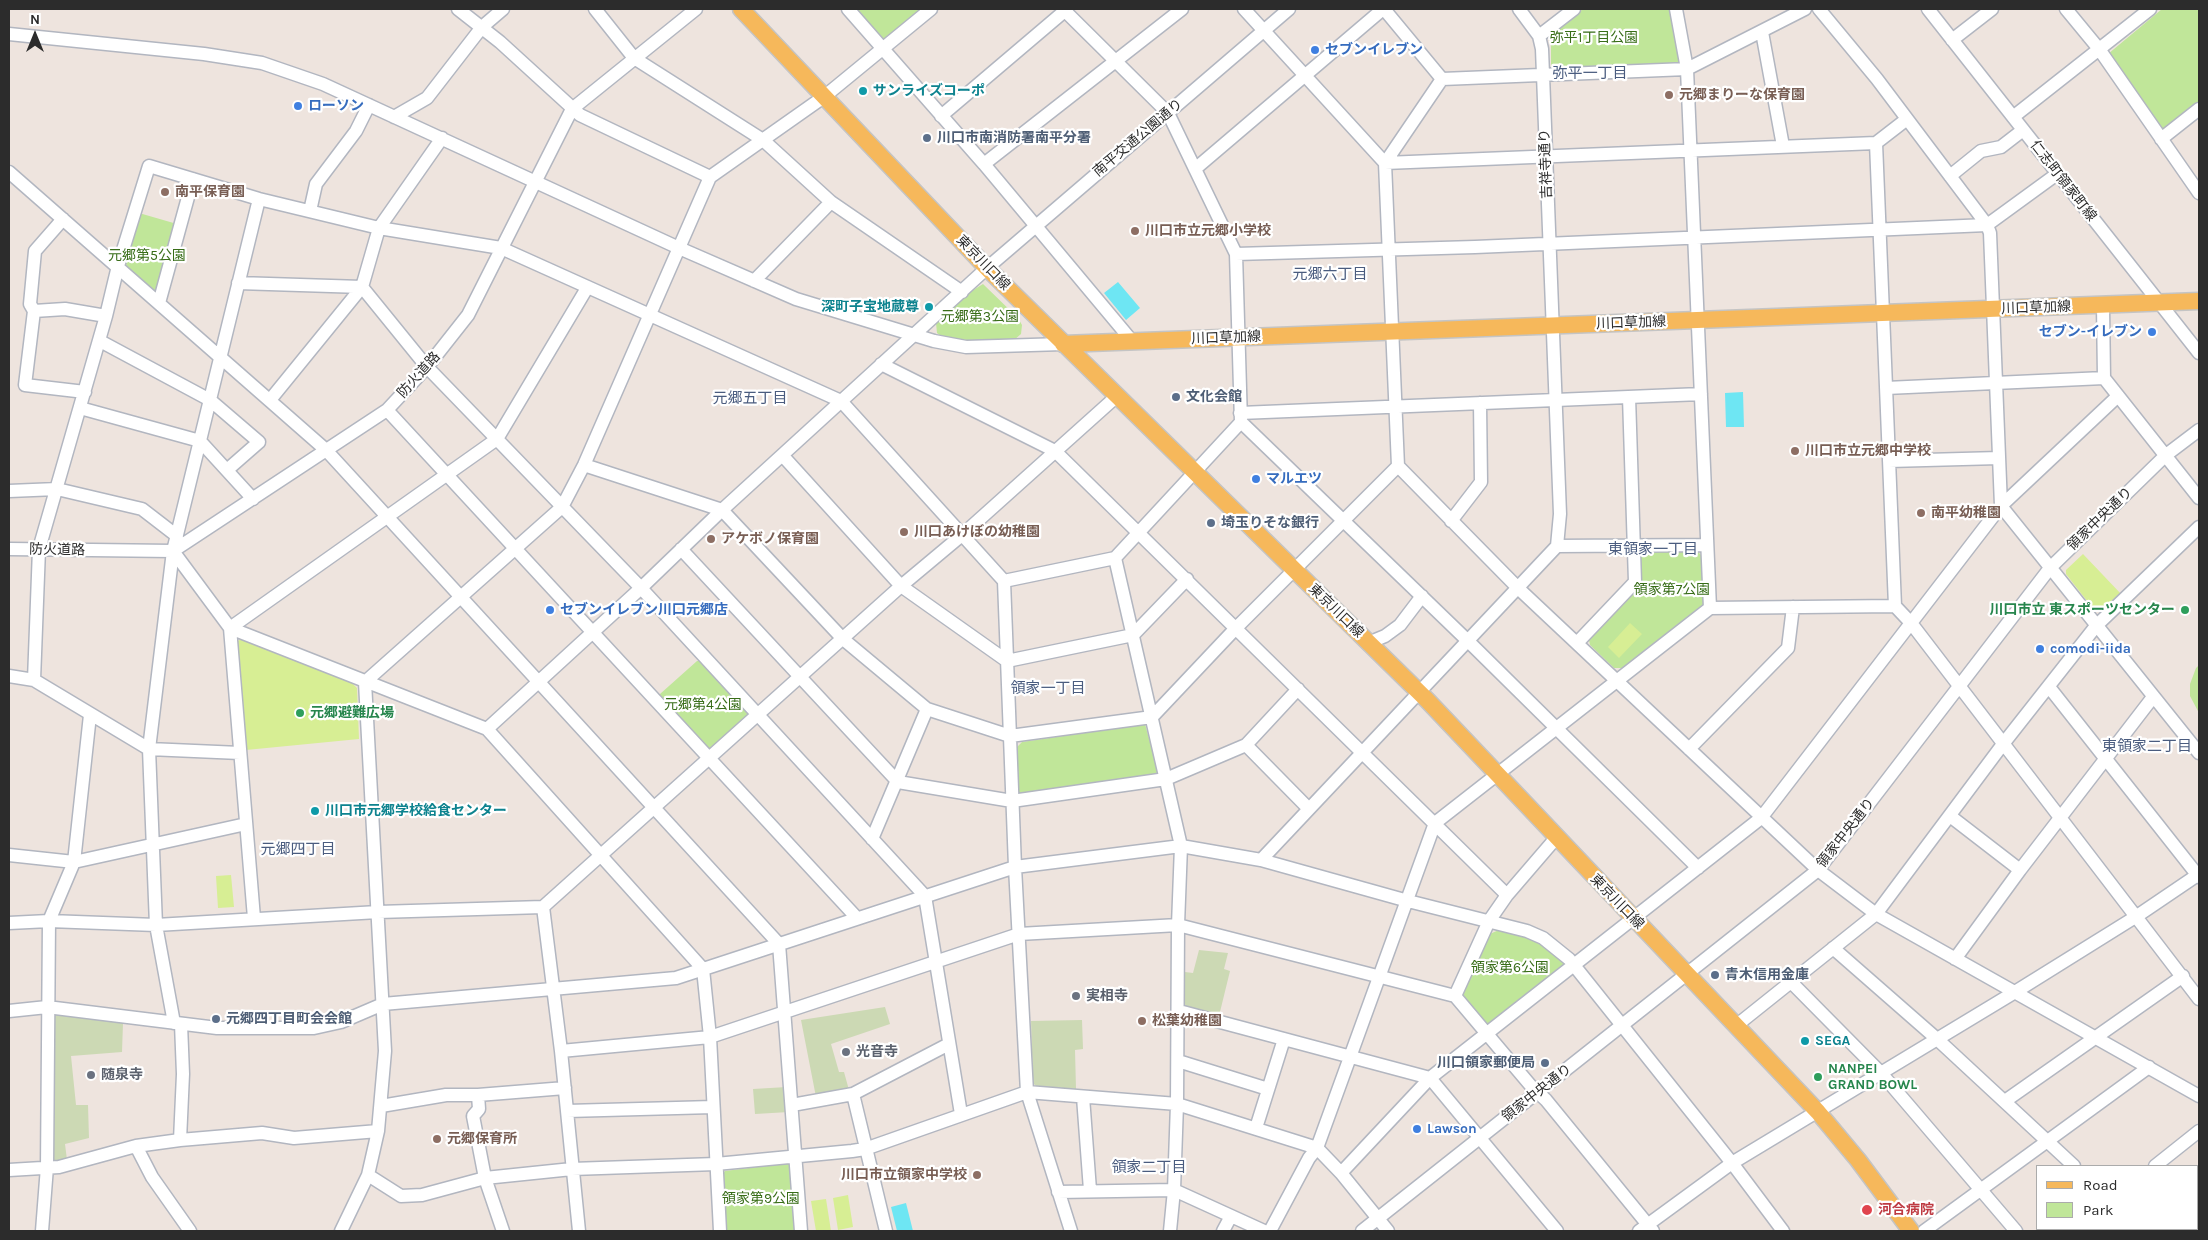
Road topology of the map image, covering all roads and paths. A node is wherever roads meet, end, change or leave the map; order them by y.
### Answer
1 (458, 9) edge
2 (503, 9) edge
3 (595, 9) edge
4 (696, 9) edge
5 (741, 9) edge
6 (848, 9) edge
7 (932, 9) edge
8 (1065, 9) edge
9 (1182, 9) edge
10 (1244, 9) edge
11 (1289, 9) edge
12 (1384, 9) edge
13 (1519, 9) edge
14 (1574, 9) edge
15 (1676, 9) edge
16 (1806, 9) edge
17 (1819, 9) edge
18 (1928, 9) edge
19 (1992, 9) edge
20 (2066, 9) edge
21 (2150, 9) edge
22 (482, 27) junction
23 (1264, 31) junction
24 (1762, 32) junction
25 (9, 34) edge
26 (1539, 36) junction
27 (1952, 40) junction
28 (882, 48) junction
29 (2099, 49) junction
30 (634, 58) junction
31 (1115, 60) junction
32 (1687, 70) junction
33 (1305, 75) junction
34 (1543, 76) junction
35 (1442, 80) junction
36 (825, 96) junction
37 (368, 105) junction
38 (572, 109) junction
39 (2199, 109) edge
40 (1168, 113) junction
41 (941, 116) junction
42 (394, 117) junction
43 (2013, 117) junction
44 (1907, 119) junction
45 (2022, 130) junction
46 (442, 138) junction
47 (2161, 139) junction
48 (763, 140) junction
49 (1876, 143) junction
50 (1783, 146) junction
51 (1691, 151) junction
52 (1546, 157) junction
53 (1385, 163) junction
54 (984, 164) junction
55 (1196, 169) junction
56 (9, 172) edge
57 (2057, 174) junction
58 (1950, 176) junction
59 (710, 177) junction
60 (193, 179) junction
61 (535, 182) junction
62 (2199, 193) edge
63 (259, 199) junction
64 (831, 202) junction
65 (310, 211) junction
66 (63, 219) junction
67 (1036, 225) junction
68 (1987, 225) junction
69 (379, 228) junction
70 (1879, 231) junction
71 (1696, 238) junction
72 (1548, 244) junction
73 (501, 248) junction
74 (680, 248) junction
75 (1389, 250) junction
76 (1236, 254) junction
77 (118, 266) junction
78 (987, 268) junction
79 (754, 281) junction
80 (238, 283) junction
81 (362, 287) junction
82 (587, 288) junction
83 (962, 292) junction
84 (2199, 301) edge
85 (159, 303) junction
86 (2160, 304) junction
87 (2103, 306) junction
88 (1994, 309) junction
89 (34, 311) junction
90 (1882, 314) junction
91 (650, 315) junction
92 (106, 316) junction
93 (1698, 320) junction
94 (1552, 326) junction
95 (1392, 332) junction
96 (913, 335) junction
97 (1239, 338) junction
98 (100, 341) junction
99 (1132, 341) junction
100 (1063, 344) junction
101 (2199, 353) edge
102 (220, 357) junction
103 (881, 364) junction
104 (427, 367) junction
105 (2104, 378) junction
106 (1997, 383) junction
107 (1886, 388) junction
108 (85, 392) junction
109 (1701, 394) junction
110 (1117, 396) junction
111 (2118, 396) junction
112 (1629, 397) junction
113 (210, 400) junction
114 (270, 400) junction
115 (1554, 400) junction
116 (841, 401) junction
117 (1480, 403) junction
118 (1395, 406) junction
119 (80, 408) junction
120 (386, 410) junction
121 (1240, 418) junction
122 (2199, 430) edge
123 (497, 439) junction
124 (200, 441) junction
125 (326, 450) junction
126 (1056, 451) junction
127 (2166, 455) junction
128 (783, 456) junction
129 (1999, 458) junction
130 (1889, 461) junction
131 (584, 465) junction
132 (1398, 466) junction
133 (227, 470) junction
134 (1195, 474) junction
135 (446, 475) junction
136 (57, 489) junction
137 (9, 491) edge
138 (2199, 498) edge
139 (253, 499) junction
140 (2001, 506) junction
141 (562, 507) junction
142 (722, 510) junction
143 (387, 517) junction
144 (1343, 520) junction
145 (1451, 521) junction
146 (2199, 527) edge
147 (1140, 532) junction
148 (962, 535) junction
149 (177, 536) junction
150 (1707, 545) junction
151 (1557, 546) junction
152 (1634, 546) junction
153 (9, 548) edge
154 (515, 548) junction
155 (39, 549) junction
156 (681, 549) junction
157 (173, 551) junction
158 (1116, 558) junction
159 (2050, 568) junction
160 (1294, 570) junction
161 (1187, 580) junction
162 (1004, 581) junction
163 (901, 586) junction
164 (641, 588) junction
165 (1519, 588) junction
166 (461, 596) junction
167 (1422, 596) junction
168 (1895, 606) junction
169 (1793, 607) junction
170 (1710, 608) junction
171 (1912, 623) junction
172 (2096, 626) junction
173 (230, 628) junction
174 (1236, 628) junction
175 (592, 632) junction
176 (1133, 635) junction
177 (843, 639) junction
178 (1368, 642) junction
179 (1468, 642) junction
180 (1577, 643) junction
181 (1007, 661) junction
182 (9, 676) edge
183 (801, 676) junction
184 (34, 680) junction
185 (1617, 680) junction
186 (538, 681) junction
187 (365, 682) junction
188 (1960, 687) junction
189 (2049, 687) junction
190 (1298, 689) junction
191 (1419, 693) junction
192 (2153, 697) junction
193 (927, 710) junction
194 (757, 714) junction
195 (90, 715) junction
196 (1152, 717) junction
197 (487, 729) junction
198 (1555, 729) junction
199 (1010, 736) junction
200 (1246, 744) junction
201 (2003, 744) junction
202 (149, 749) junction
203 (1689, 749) junction
204 (1363, 751) junction
205 (240, 753) junction
206 (2199, 753) edge
207 (708, 758) junction
208 (2106, 759) junction
209 (1497, 775) junction
210 (1166, 779) junction
211 (898, 782) junction
212 (1012, 801) junction
213 (654, 807) junction
214 (1309, 809) junction
215 (1950, 816) junction
216 (1761, 818) junction
217 (2059, 818) junction
218 (1435, 823) junction
219 (246, 824) junction
220 (1556, 838) junction
221 (872, 839) junction
222 (151, 844) junction
223 (1181, 846) junction
224 (9, 855) edge
225 (600, 855) junction
226 (1261, 860) junction
227 (74, 862) junction
228 (1015, 867) junction
229 (1698, 868) junction
230 (1818, 870) junction
231 (2020, 870) junction
232 (2199, 875) edge
233 (1507, 895) junction
234 (925, 896) junction
235 (1408, 902) junction
236 (543, 907) junction
237 (378, 912) junction
238 (1876, 914) junction
239 (2137, 916) junction
240 (254, 918) junction
241 (857, 918) junction
242 (1634, 919) junction
243 (49, 921) junction
244 (1489, 921) junction
245 (9, 923) edge
246 (156, 925) junction
247 (1178, 925) junction
248 (1019, 934) junction
249 (779, 944) junction
250 (1833, 948) junction
251 (1956, 959) junction
252 (935, 962) junction
253 (1574, 966) junction
254 (703, 969) junction
255 (1687, 975) junction
256 (1378, 976) junction
257 (2183, 976) junction
258 (1791, 982) junction
259 (552, 990) junction
260 (2015, 992) junction
261 (1455, 996) junction
262 (2199, 999) edge
263 (383, 1004) junction
264 (47, 1007) junction
265 (9, 1011) edge
266 (1179, 1011) junction
267 (784, 1012) junction
268 (178, 1024) junction
269 (1737, 1025) junction
270 (1622, 1027) junction
271 (1488, 1034) junction
272 (710, 1037) junction
273 (2096, 1037) junction
274 (1284, 1039) junction
275 (1938, 1039) junction
276 (949, 1044) junction
277 (561, 1051) junction
278 (1350, 1056) junction
279 (1178, 1061) junction
280 (2149, 1067) junction
281 (1881, 1073) junction
282 (1430, 1078) junction
283 (565, 1088) junction
284 (1268, 1089) junction
285 (1027, 1092) junction
286 (1538, 1092) junction
287 (853, 1094) junction
288 (478, 1095) junction
289 (2199, 1096) edge
290 (1083, 1097) junction
291 (2005, 1101) junction
292 (1177, 1104) junction
293 (792, 1105) junction
294 (381, 1106) junction
295 (713, 1107) junction
296 (567, 1111) junction
297 (1818, 1112) junction
298 (961, 1114) junction
299 (1256, 1128) junction
300 (378, 1131) junction
301 (2199, 1131) edge
302 (1480, 1138) junction
303 (180, 1140) junction
304 (2046, 1141) junction
305 (136, 1146) junction
306 (1316, 1148) junction
307 (865, 1149) junction
308 (797, 1158) junction
309 (1732, 1162) junction
310 (716, 1164) junction
311 (2073, 1165) edge
312 (2156, 1165) edge
313 (47, 1167) junction
314 (572, 1169) junction
315 (9, 1170) edge
316 (1341, 1173) junction
317 (368, 1175) junction
318 (485, 1178) junction
319 (1090, 1190) junction
320 (1174, 1190) junction
321 (1981, 1190) junction
322 (1058, 1192) junction
323 (1231, 1216) junction
324 (1378, 1218) junction
325 (1646, 1229) edge
326 (42, 1231) edge
327 (190, 1231) edge
328 (341, 1231) edge
329 (503, 1231) edge
330 (579, 1231) edge
331 (720, 1231) edge
332 (801, 1231) edge
333 (886, 1231) edge
334 (1071, 1231) edge
335 (1170, 1231) edge
336 (1223, 1231) edge
337 (1264, 1231) edge
338 (1270, 1231) edge
339 (1362, 1231) edge
340 (1388, 1231) edge
341 (1557, 1231) edge
342 (1783, 1231) edge
343 (1911, 1231) edge
344 (1924, 1231) edge
345 (2016, 1231) edge

1 - 22 street
2 - 22 street
3 - 30 street
4 - 30 street, 防火道路
5 - 36 main road, 東京川口線
6 - 28 street
7 - 28 street
8 - 31 street
8 - 41 street
9 - 31 street
10 - 23 street
11 - 23 street, 南平交通公園通り
12 - 33 street
12 - 35 street
13 - 26 street
14 - 26 street
15 - 32 street
16 - 24 street
17 - 44 street
18 - 27 street, 仁志町領家町線
19 - 27 street
20 - 29 street
21 - 29 street
22 - 38 street
22 - 42 street
23 - 33 street
23 - 40 street, 南平交通公園通り
24 - 32 street
24 - 50 street
25 - 37 street
26 - 34 street, 吉祥寺通り
27 - 43 street, 仁志町領家町線
28 - 36 street
28 - 41 street
29 - 43 street
29 - 47 street
30 - 38 street, 防火道路
30 - 48 street
31 - 40 street
31 - 54 street
32 - 34 street
32 - 51 street
33 - 53 street
33 - 55 street
34 - 35 street
34 - 52 street, 吉祥寺通り
35 - 53 street
36 - 48 street
36 - 78 main road, 東京川口線
37 - 42 street
37 - 65 street
38 - 59 street
38 - 61 street, 防火道路
39 - 47 street
40 - 55 street
40 - 67 street, 南平交通公園通り
41 - 54 street
42 - 46 street
43 - 45 street, 仁志町領家町線
44 - 49 street
44 - 58 street
45 - 57 street, 仁志町領家町線
45 - 58 street
46 - 61 street
46 - 69 street
47 - 62 street
48 - 59 street
48 - 64 street
49 - 50 street
49 - 70 street
50 - 51 street
51 - 52 street
51 - 71 street
52 - 53 street
52 - 72 street, 吉祥寺通り
53 - 75 street
54 - 67 street
55 - 76 street
56 - 66 street
57 - 68 street
57 - 86 street, 仁志町領家町線
58 - 68 street
59 - 74 street
60 - 63 street
60 - 77 street
60 - 85 street
61 - 73 street, 防火道路
61 - 74 street
63 - 65 street
63 - 80 street
64 - 79 street
64 - 83 street
65 - 69 street
66 - 77 street
66 - 89 street
67 - 78 street, 南平交通公園通り
67 - 99 street
68 - 70 street
68 - 88 street
69 - 73 street
69 - 81 street
70 - 71 street
70 - 90 street
71 - 72 street
71 - 93 street
72 - 75 street
72 - 94 street, 吉祥寺通り
73 - 82 street
73 - 104 street, 防火道路
74 - 79 street
74 - 91 street
75 - 76 street
75 - 95 street
76 - 97 street
77 - 85 street
77 - 92 street
78 - 83 street, 南平交通公園通り
78 - 100 main road, 東京川口線
79 - 96 street
80 - 81 street
80 - 102 street
81 - 104 street
81 - 114 street
82 - 91 street
82 - 123 street
83 - 96 street, 南平交通公園通り
84 - 86 main road, 川口草加線
85 - 102 street
86 - 87 main road, 川口草加線
86 - 101 street, 仁志町領家町線
87 - 88 main road, 川口草加線
87 - 105 street
88 - 90 main road, 川口草加線
88 - 106 street
89 - 92 street
89 - 108 street
90 - 93 main road, 川口草加線
90 - 107 street
91 - 116 street
91 - 131 street
92 - 98 street
93 - 94 main road, 川口草加線
93 - 109 street
94 - 95 main road, 川口草加線
94 - 115 street, 吉祥寺通り
95 - 97 main road, 川口草加線
95 - 118 street
96 - 100 street
96 - 103 street, 南平交通公園通り
97 - 99 main road, 川口草加線
97 - 121 street
98 - 108 street
98 - 113 street
99 - 100 main road, 川口草加線
100 - 110 main road, 東京川口線
102 - 113 street
102 - 114 street
103 - 116 street, 南平交通公園通り
103 - 126 street
104 - 120 street, 防火道路
104 - 123 street
105 - 106 street
105 - 111 street
106 - 107 street
106 - 129 street
107 - 130 street
108 - 119 street
109 - 112 street
109 - 150 street
110 - 126 street
110 - 134 main road, 東京川口線
111 - 127 street
111 - 140 street
112 - 115 street
112 - 152 street
113 - 124 street
113 - 133 street
114 - 125 street
115 - 117 street
115 - 151 street, 吉祥寺通り
116 - 128 street, 南平交通公園通り
116 - 148 street
117 - 118 street
117 - 145 street
118 - 121 street
118 - 132 street
119 - 124 street
119 - 136 street
120 - 125 street, 防火道路
120 - 135 street
121 - 134 street
121 - 144 street
122 - 127 street, 領家中央通り
123 - 135 street
123 - 141 street
124 - 133 street
124 - 149 street
125 - 139 street, 防火道路
125 - 143 street
126 - 147 street
126 - 148 street
127 - 138 street
127 - 159 street, 領家中央通り
128 - 142 street, 南平交通公園通り
128 - 163 street
129 - 130 street
129 - 140 street
130 - 168 street
131 - 141 street
131 - 142 street
132 - 144 street
132 - 145 street
133 - 139 street
134 - 147 street
134 - 160 main road, 東京川口線
135 - 143 street
135 - 154 street
136 - 137 street
136 - 149 street
136 - 155 street
139 - 157 street, 防火道路
140 - 159 street
140 - 171 street
141 - 154 street
141 - 164 street
142 - 156 street, 南平交通公園通り
142 - 177 street
143 - 166 street
143 - 173 street
144 - 160 street
144 - 167 street
145 - 165 street
146 - 172 street
147 - 158 street
147 - 161 street
148 - 162 street
148 - 163 street
149 - 157 street
150 - 152 street
150 - 170 street
151 - 152 street
151 - 165 street
152 - 180 street
153 - 155 street, 防火道路
154 - 166 street
154 - 175 street
155 - 157 street, 防火道路
155 - 184 street
156 - 164 street, 南平交通公園通り
156 - 183 street
157 - 173 street
157 - 202 street
158 - 162 street
158 - 176 street
159 - 172 street
159 - 188 street, 領家中央通り
160 - 174 street
160 - 178 main road, 東京川口線
161 - 174 street
161 - 176 street
162 - 181 street
163 - 177 street
163 - 181 street
164 - 175 street, 南平交通公園通り
164 - 194 street
165 - 179 street
165 - 180 street
166 - 186 street
166 - 187 street
167 - 178 street
167 - 179 street
168 - 169 street
168 - 171 street
169 - 170 street
169 - 203 street
170 - 185 street
171 - 188 street
171 - 216 street
172 - 189 street
172 - 192 street
173 - 187 street
173 - 205 street
174 - 190 street
174 - 196 street
175 - 186 street, 南平交通公園通り
175 - 207 street
176 - 181 street
176 - 196 street
177 - 183 street
177 - 193 street
178 - 191 main road, 東京川口線
179 - 191 street
179 - 198 street
180 - 185 street
181 - 199 street
182 - 184 street
183 - 194 street
183 - 211 street
184 - 195 street
185 - 198 street
185 - 203 street
186 - 197 street, 南平交通公園通り
186 - 213 street
187 - 197 street
187 - 237 street
188 - 201 street
188 - 230 street, 領家中央通り
189 - 201 street
189 - 208 street
190 - 200 street
190 - 204 street
191 - 204 street
191 - 209 main road, 東京川口線
192 - 206 street
192 - 208 street
193 - 199 street
193 - 211 street
194 - 207 street
194 - 221 street
195 - 202 street
195 - 227 street
196 - 199 street
196 - 210 street
197 - 225 street
198 - 209 street
198 - 229 street
199 - 212 street
200 - 210 street
200 - 214 street
201 - 215 street
201 - 217 street
202 - 205 street
202 - 222 street
203 - 216 street
204 - 214 street
204 - 218 street
205 - 219 street
207 - 213 street
207 - 241 street
208 - 217 street
208 - 232 street
209 - 218 street
209 - 220 main road, 東京川口線
210 - 212 street
210 - 223 street
211 - 212 street
211 - 221 street
212 - 228 street
213 - 225 street
213 - 249 street
214 - 226 street
215 - 231 street
215 - 238 street
216 - 229 street
216 - 230 street
217 - 231 street
217 - 239 street
218 - 233 street
218 - 235 street
219 - 222 street
219 - 240 street
220 - 233 street
220 - 242 main road, 東京川口線
221 - 234 street
222 - 227 street
222 - 246 street
223 - 226 street
223 - 228 street
223 - 247 street
224 - 227 street
225 - 236 street
225 - 254 street
226 - 235 street
227 - 243 street
228 - 234 street
228 - 248 street
229 - 242 street
230 - 238 street
230 - 255 street, 領家中央通り
231 - 251 street
232 - 239 street
233 - 244 street
234 - 241 street
234 - 252 street
235 - 244 street
235 - 256 street
236 - 237 street
236 - 259 street
237 - 240 street
237 - 263 street
238 - 250 street
238 - 251 street
239 - 257 street
239 - 260 street
240 - 246 street
241 - 249 street
242 - 253 street
242 - 255 main road, 東京川口線
243 - 245 street
243 - 246 street
243 - 264 street
244 - 253 street
244 - 261 street
246 - 268 street
247 - 248 street
247 - 256 street
247 - 266 street
248 - 252 street
248 - 285 street
249 - 254 street
249 - 267 street
250 - 258 street
250 - 275 street
251 - 260 street
252 - 267 street
252 - 276 street
253 - 270 street
253 - 271 street
254 - 259 street
254 - 272 street
255 - 269 main road, 東京川口線
255 - 270 street, 領家中央通り
256 - 261 street
256 - 278 street
257 - 262 street
257 - 273 street
258 - 269 street
258 - 281 street
259 - 263 street
259 - 277 street
260 - 273 street
260 - 275 street
261 - 271 street
263 - 268 street
263 - 294 street
264 - 265 street
264 - 268 street
264 - 313 street
266 - 274 street
266 - 279 street
267 - 272 street
267 - 293 street
268 - 303 street
269 - 297 main road, 東京川口線
270 - 286 street, 領家中央通り
270 - 309 street
271 - 282 street
271 - 286 street
272 - 277 street
272 - 295 street
273 - 280 street
273 - 291 street
274 - 278 street
274 - 284 street
275 - 281 street
275 - 291 street
276 - 287 street
276 - 298 street
277 - 283 street
278 - 282 street
278 - 306 street
279 - 284 street
279 - 292 street
280 - 289 street
280 - 304 street
281 - 297 street
281 - 321 street
282 - 302 street
282 - 316 street
283 - 288 street
283 - 296 street
284 - 299 street
285 - 290 street
285 - 298 street
285 - 322 street
286 - 302 street, 領家中央通り
286 - 325 street
287 - 293 street
287 - 307 street
288 - 294 street
288 - 318 street
290 - 292 street
290 - 319 street
291 - 304 street
292 - 299 street
292 - 320 street
293 - 308 street
294 - 300 street
295 - 296 street
295 - 310 street
296 - 314 street
297 - 309 street
297 - 343 main road, 東京川口線
298 - 307 street
299 - 306 street
300 - 303 street
300 - 317 street
301 - 312 street
302 - 324 street, 領家中央通り
302 - 341 street
303 - 305 street
304 - 311 street
304 - 321 street
305 - 313 street
305 - 327 street
306 - 316 street
306 - 338 street
307 - 308 street
307 - 333 street
308 - 310 street
308 - 332 street
309 - 325 street
309 - 342 street
310 - 314 street
310 - 331 street
313 - 315 street
313 - 326 street
314 - 318 street
314 - 330 street
316 - 324 street
317 - 318 street
317 - 328 street
318 - 329 street
319 - 320 street
319 - 322 street
320 - 323 street
320 - 335 street
321 - 344 street
321 - 345 street
322 - 334 street
323 - 336 street
323 - 337 street
324 - 339 street, 領家中央通り
324 - 340 street

